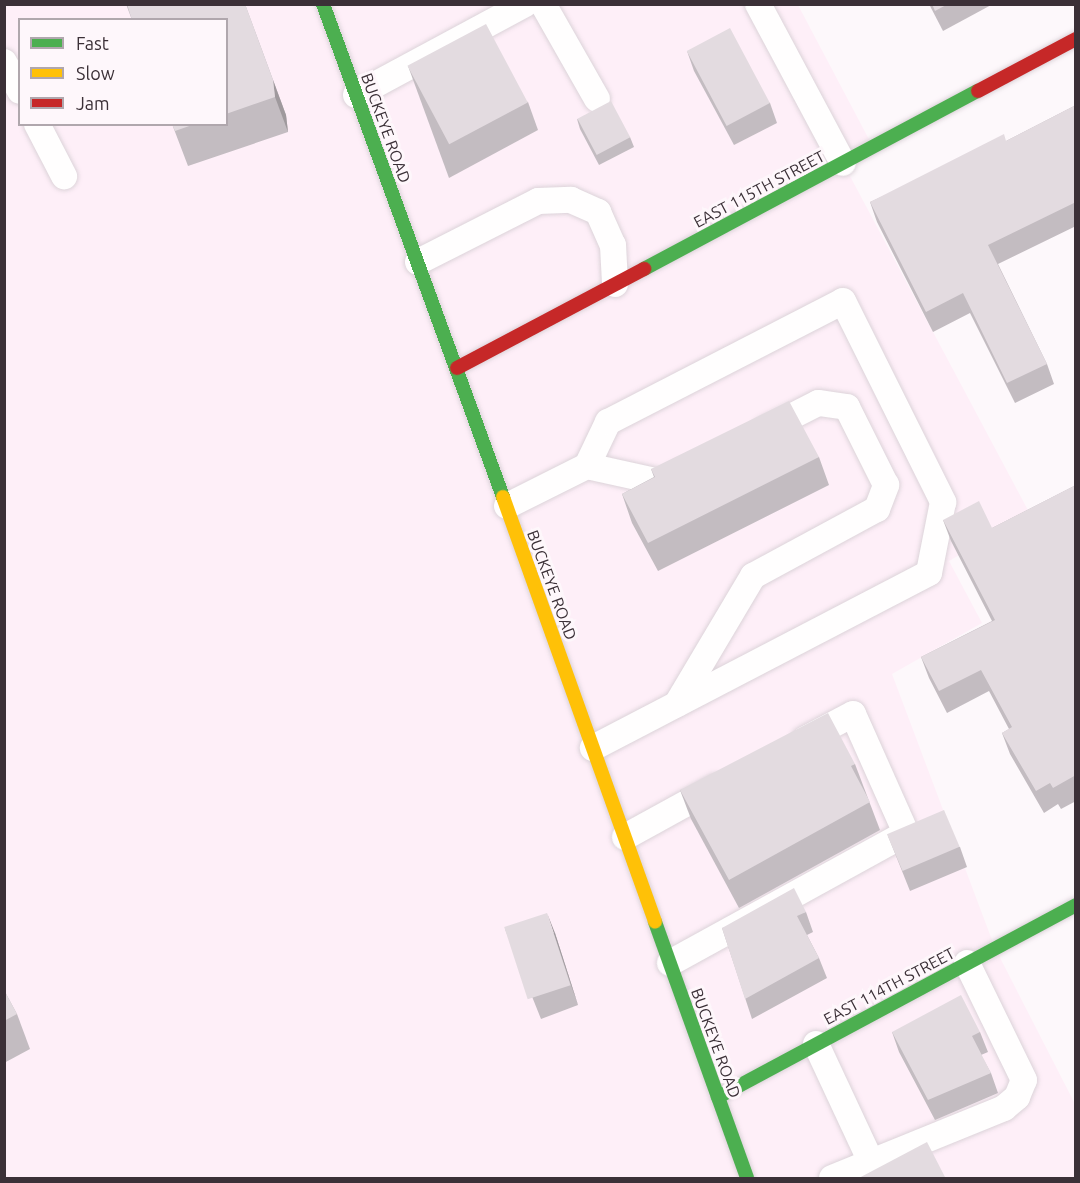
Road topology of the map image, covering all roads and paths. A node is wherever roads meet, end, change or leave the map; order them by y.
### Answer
1 (323, 4) edge
2 (525, 4) edge
3 (543, 4) edge
4 (758, 4) edge
5 (1076, 39) edge
6 (4, 62) edge
7 (18, 87) edge
8 (356, 95) junction
9 (597, 99) dead end
10 (38, 126) edge
11 (843, 163) junction
12 (64, 176) dead end
13 (418, 262) junction
14 (615, 284) junction
15 (458, 368) junction
16 (746, 440) edge
17 (705, 461) edge
18 (587, 466) junction
19 (507, 506) junction
20 (677, 704) junction
21 (593, 748) junction
22 (781, 752) edge
23 (740, 774) edge
24 (625, 837) junction
25 (1076, 904) edge
26 (670, 963) junction
27 (967, 963) junction
28 (816, 1044) junction
29 (718, 1097) junction
30 (871, 1162) junction
31 (747, 1179) edge
32 (832, 1179) edge

1 - 8 street, BUCKEYE ROAD
2 - 8 lane
3 - 9 lane
4 - 11 lane
5 - 11 street, EAST 115TH STREET
6 - 7 lane
8 - 13 street, BUCKEYE ROAD
10 - 12 lane
11 - 14 street, EAST 115TH STREET
13 - 14 lane
13 - 15 street, BUCKEYE ROAD
14 - 15 street, EAST 115TH STREET
15 - 19 street, BUCKEYE ROAD
16 - 20 lane
17 - 18 lane
18 - 19 lane
18 - 20 lane
19 - 21 street, BUCKEYE ROAD
20 - 21 lane
21 - 24 street, BUCKEYE ROAD
22 - 26 lane
23 - 24 lane
24 - 26 street, BUCKEYE ROAD
25 - 27 street, EAST 114TH STREET
26 - 29 street, BUCKEYE ROAD
27 - 28 street, EAST 114TH STREET
27 - 30 lane
28 - 29 street, EAST 114TH STREET
28 - 30 lane
29 - 31 street, BUCKEYE ROAD
30 - 32 lane

